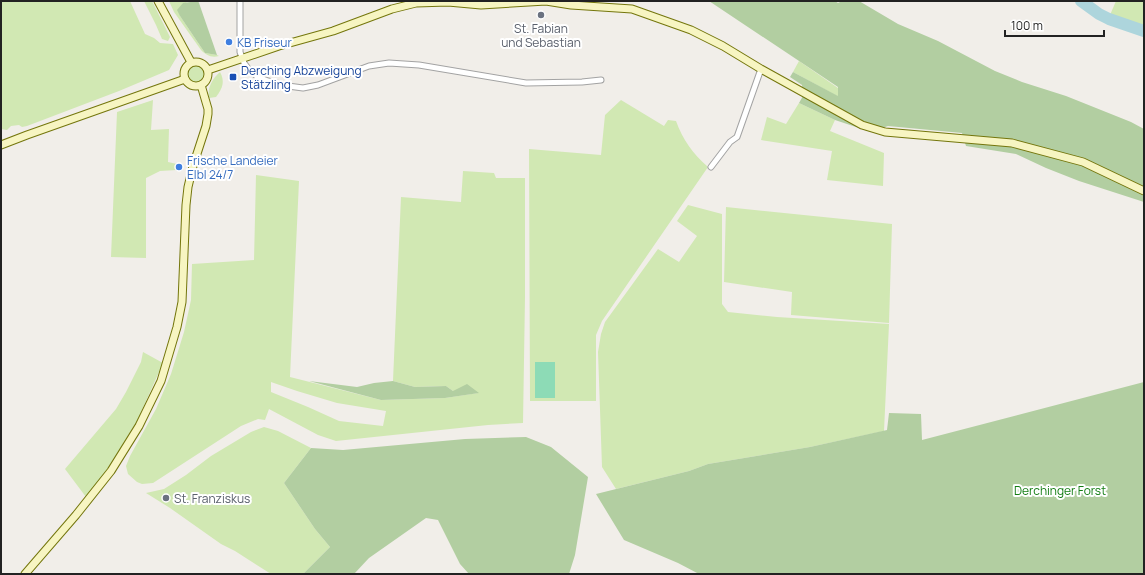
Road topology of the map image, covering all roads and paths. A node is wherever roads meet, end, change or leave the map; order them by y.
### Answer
1 (158, 1) edge
2 (240, 1) edge
3 (448, 2) edge
4 (242, 58) junction
5 (191, 62) junction
6 (761, 68) junction
7 (208, 70) junction
8 (185, 79) junction
9 (601, 80) dead end
10 (201, 86) junction
11 (1, 145) edge
12 (711, 167) dead end
13 (1144, 191) edge
14 (25, 574) edge

1 - 5 street
2 - 4 street
3 - 4 street
3 - 6 street
4 - 7 street
4 - 9 street
5 - 7 street
5 - 8 street
6 - 12 street
6 - 13 street
7 - 10 street
8 - 10 street
8 - 11 street
10 - 14 street

